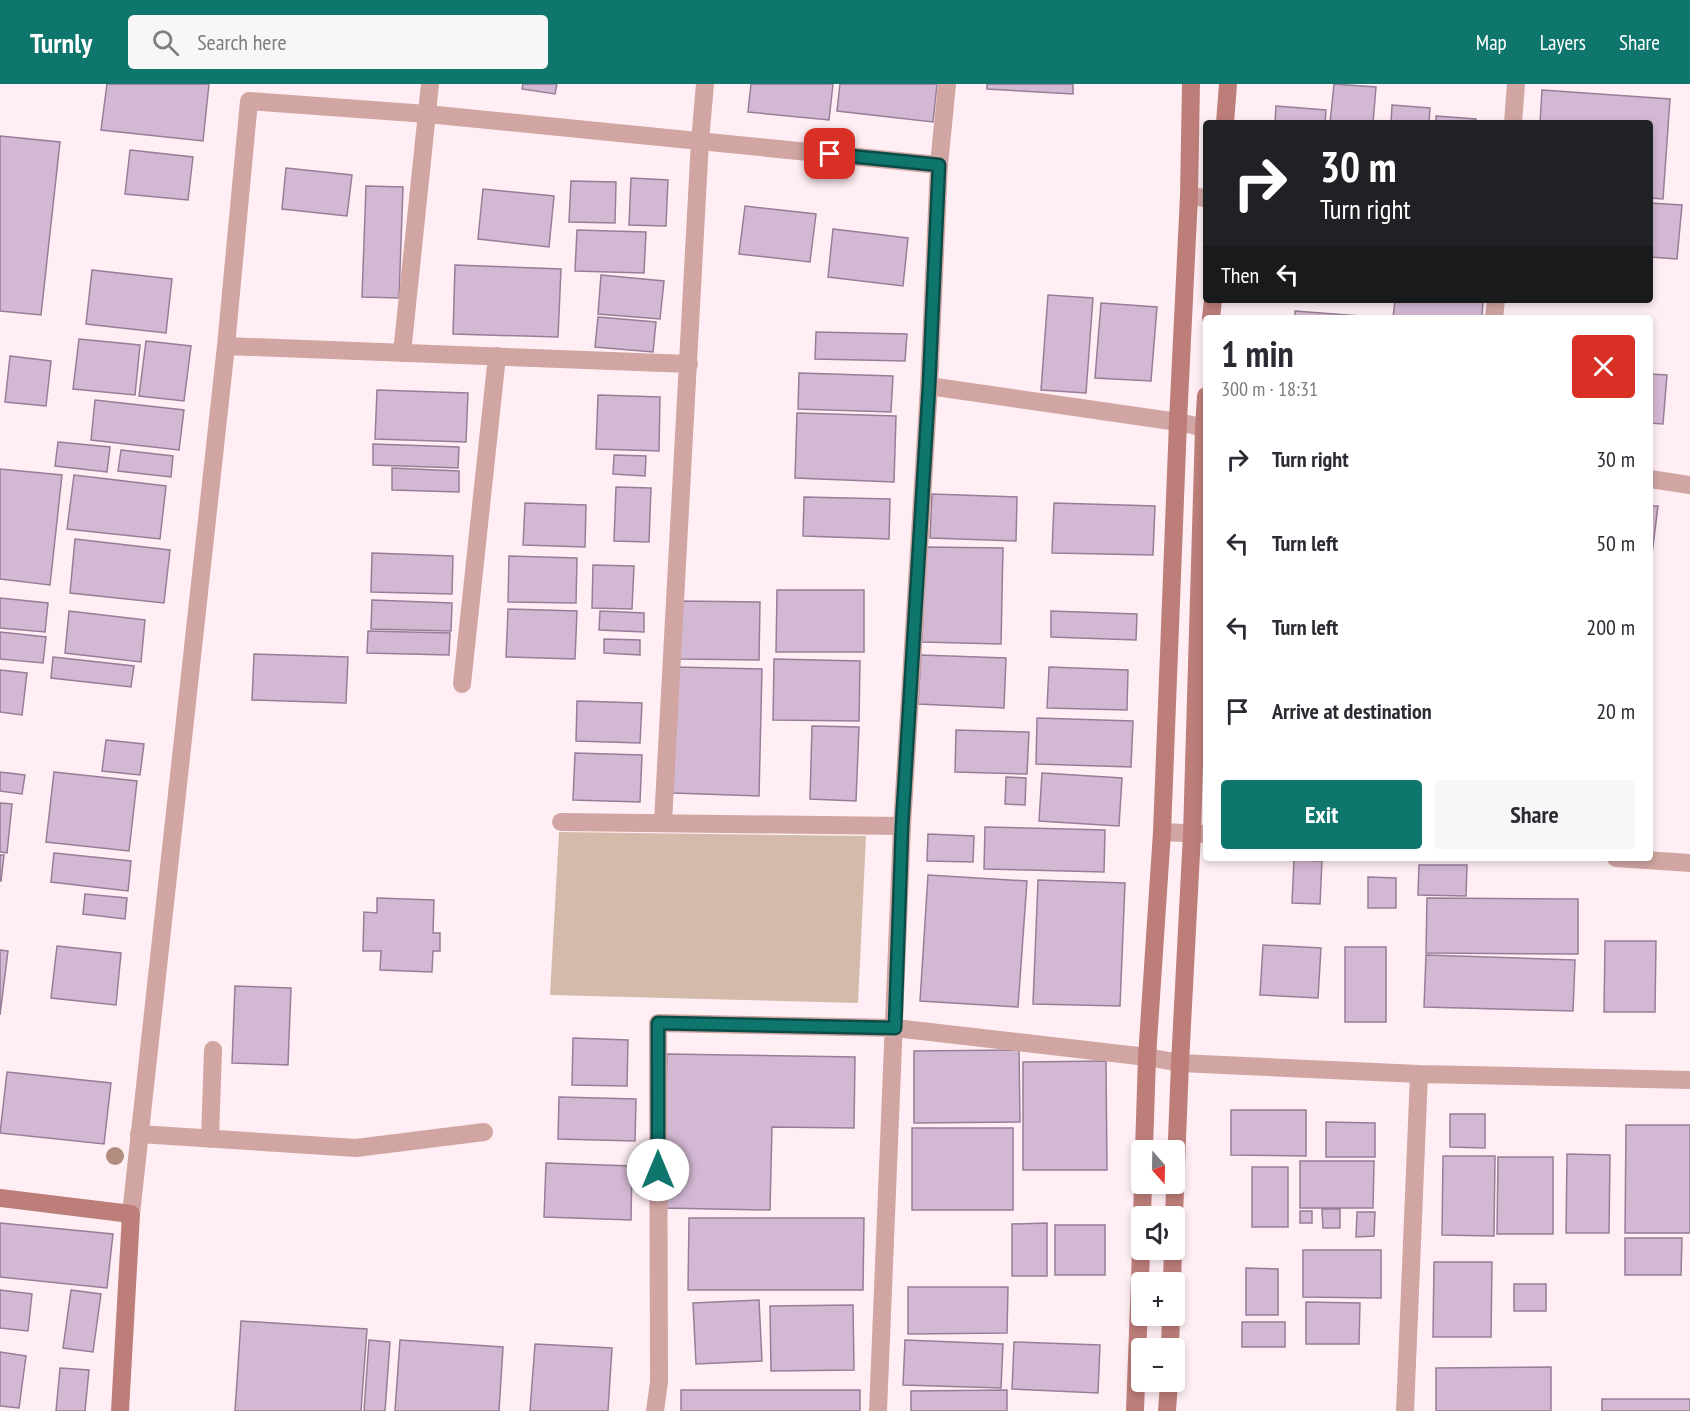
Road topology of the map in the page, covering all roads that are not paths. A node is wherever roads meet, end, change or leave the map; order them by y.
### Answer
1 (430, 84) edge
2 (705, 84) edge
3 (947, 84) edge
4 (1191, 84) edge
5 (1228, 84) edge
6 (1516, 84) edge
7 (250, 92) edge
8 (427, 114) junction
9 (1225, 120) edge
10 (1513, 120) edge
11 (700, 141) junction
12 (939, 165) junction
13 (1198, 197) edge
14 (226, 346) junction
15 (402, 353) junction
16 (497, 356) junction
17 (689, 364) junction
18 (929, 386) junction
19 (1178, 422) junction
20 (1203, 428) edge
21 (1653, 478) edge
22 (1690, 484) edge
23 (1203, 563) edge
24 (462, 684) dead end
25 (561, 822) dead end
26 (663, 822) junction
27 (902, 826) junction
28 (1162, 832) junction
29 (1199, 834) edge
30 (1653, 860) edge
31 (1690, 863) edge
32 (895, 1028) junction
33 (213, 1050) dead end
34 (1147, 1057) junction
35 (1180, 1063) junction
36 (1419, 1074) junction
37 (1690, 1080) edge
38 (484, 1132) dead end
39 (139, 1134) junction
40 (210, 1139) junction
41 (1144, 1140) edge
42 (0, 1198) edge
43 (1174, 1206) edge
44 (130, 1214) junction
45 (1141, 1260) edge
46 (1168, 1392) edge
47 (120, 1411) edge
48 (655, 1411) edge
49 (878, 1411) edge
50 (1135, 1411) edge
51 (1167, 1411) edge
52 (1405, 1411) edge

1 - 8 street
2 - 11 street
3 - 12 street
4 - 13 street
5 - 9 street
6 - 10 street
7 - 8 street
7 - 14 street
8 - 11 street
8 - 15 street
11 - 12 street
11 - 17 street
12 - 18 street
13 - 19 street
14 - 15 street
14 - 39 street
15 - 16 street
16 - 17 street
16 - 24 street
17 - 26 street
18 - 19 street
18 - 27 street
19 - 20 street
19 - 28 street
21 - 22 street
23 - 29 street
25 - 26 street
26 - 27 street
27 - 32 street
28 - 29 street
28 - 34 street
29 - 35 street
30 - 31 street
32 - 34 street
32 - 48 street
32 - 49 street
33 - 40 street
34 - 35 street
34 - 41 street
35 - 36 street
35 - 43 street
36 - 37 street
36 - 52 street
38 - 40 street
39 - 40 street
39 - 44 street
42 - 44 street
44 - 47 street
45 - 50 street
46 - 51 street

